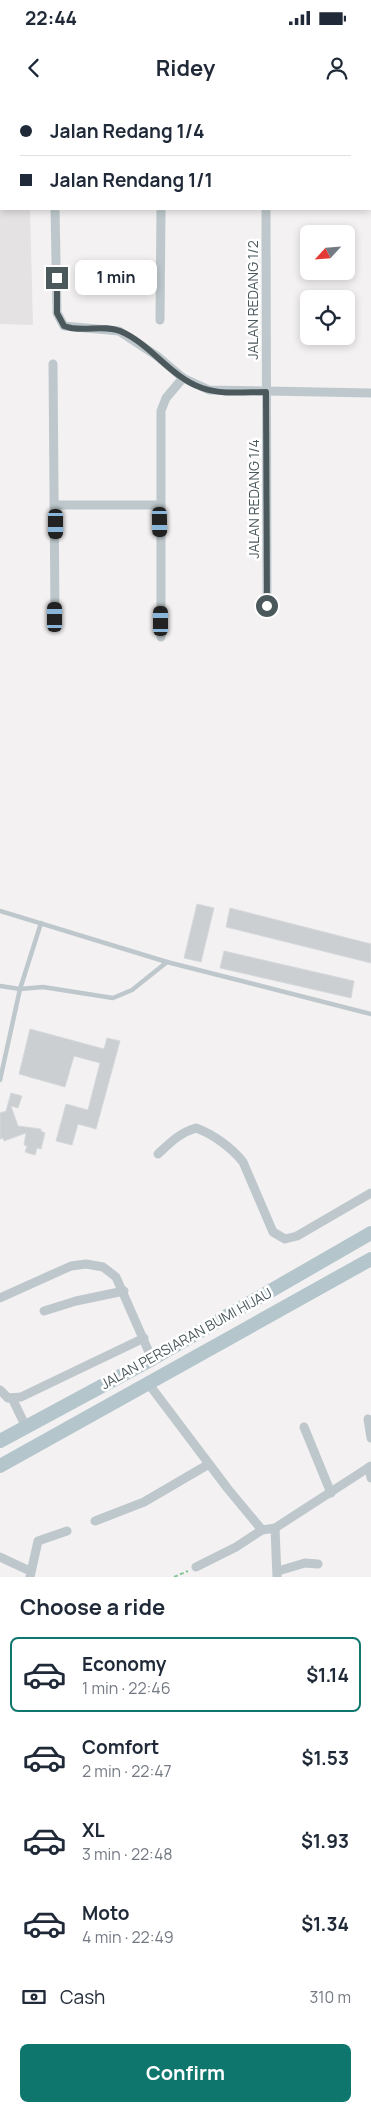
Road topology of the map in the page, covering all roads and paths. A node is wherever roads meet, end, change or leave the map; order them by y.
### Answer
1 (55, 210) edge
2 (161, 210) edge
3 (266, 210) edge
4 (160, 320) dead end
5 (53, 364) dead end
6 (183, 378) junction
7 (266, 392) junction
8 (371, 393) edge
9 (56, 505) junction
10 (160, 506) junction
11 (267, 606) dead end
12 (55, 617) dead end
13 (161, 637) dead end
14 (0, 911) edge
15 (41, 923) junction
16 (168, 962) junction
17 (0, 986) edge
18 (20, 989) junction
19 (371, 1014) edge
20 (0, 1080) edge
21 (158, 1154) dead end
22 (371, 1193) edge
23 (371, 1233) edge
24 (371, 1259) edge
25 (124, 1291) junction
26 (0, 1298) edge
27 (44, 1311) dead end
28 (144, 1338) junction
29 (152, 1359) junction
30 (148, 1383) junction
31 (0, 1390) edge
32 (12, 1398) junction
33 (368, 1419) dead end
34 (26, 1427) junction
35 (304, 1427) dead end
36 (371, 1438) edge
37 (0, 1441) edge
38 (209, 1464) junction
39 (0, 1466) edge
40 (370, 1467) edge
41 (371, 1478) edge
42 (331, 1493) junction
43 (95, 1521) dead end
44 (275, 1528) junction
45 (262, 1530) junction
46 (67, 1531) dead end
47 (0, 1557) edge
48 (318, 1564) dead end
49 (196, 1567) joint
50 (30, 1574) edge
51 (278, 1574) edge
52 (174, 1577) edge

1 - 6 street
2 - 4 street
3 - 7 street, JALAN REDANG 1/2
5 - 9 street
6 - 7 street
6 - 10 street
7 - 8 street
7 - 11 street, JALAN REDANG 1/4
9 - 10 street
9 - 12 street
10 - 13 street
14 - 15 lane
15 - 16 lane
15 - 18 lane
16 - 18 lane
16 - 19 lane
17 - 18 lane
18 - 20 lane
21 - 22 street
23 - 29 main road, JALAN PERSIARAN BUMI HIJAU
24 - 30 main road, JALAN PERSIARAN BUMI HIJAU
25 - 26 street
25 - 27 street
25 - 28 street
28 - 29 street
28 - 32 street
29 - 34 main road, JALAN PERSIARAN BUMI HIJAU
30 - 38 street
30 - 39 main road, JALAN PERSIARAN BUMI HIJAU
31 - 32 street
32 - 34 street
33 - 36 street
34 - 37 main road, JALAN PERSIARAN BUMI HIJAU
35 - 42 street
38 - 43 street
38 - 45 street
40 - 41 street
40 - 42 street
42 - 44 street
44 - 45 street
44 - 51 street
45 - 49 street
46 - 50 street
47 - 50 street
48 - 51 street
49 - 52 path

